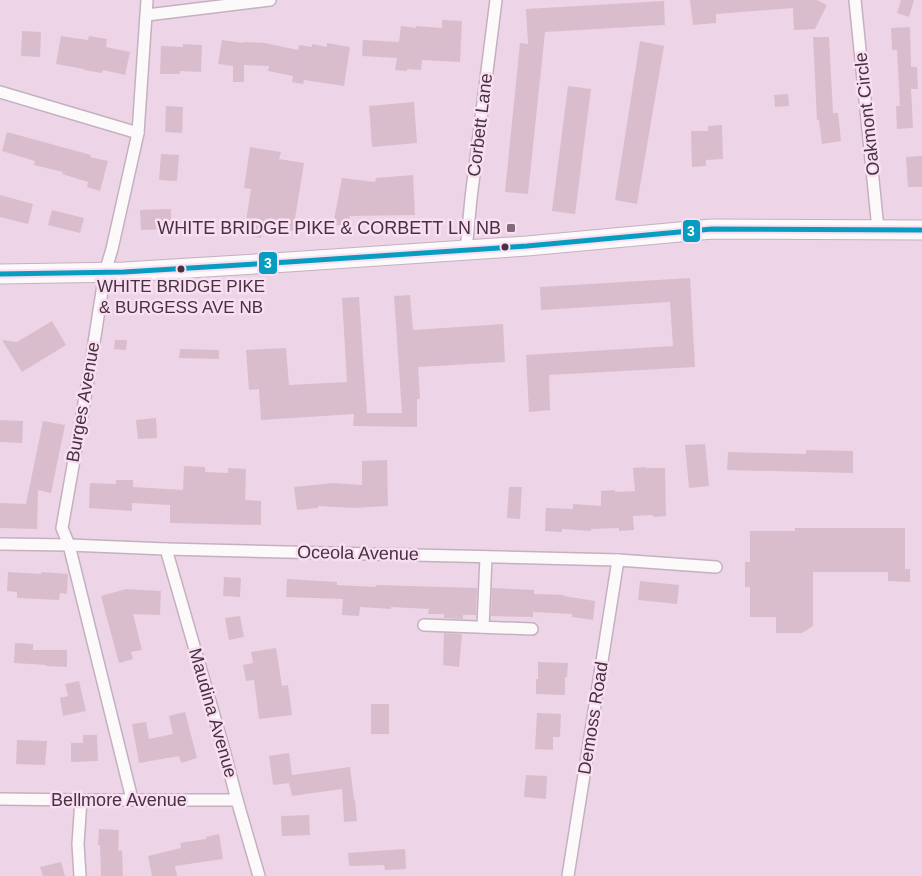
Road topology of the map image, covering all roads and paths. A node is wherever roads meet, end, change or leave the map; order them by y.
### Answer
1 (147, 0) edge
2 (268, 0) edge
3 (496, 0) edge
4 (855, 0) edge
5 (147, 15) junction
6 (0, 92) edge
7 (138, 133) junction
8 (878, 229) junction
9 (922, 230) edge
10 (466, 250) junction
11 (105, 272) junction
12 (0, 274) edge
13 (0, 544) edge
14 (69, 545) junction
15 (166, 550) junction
16 (486, 557) junction
17 (618, 560) junction
18 (716, 567) dead end
19 (424, 625) dead end
20 (483, 627) junction
21 (532, 629) dead end
22 (0, 799) edge
23 (132, 799) junction
24 (81, 800) junction
25 (237, 800) junction
26 (80, 876) edge
27 (259, 876) edge
28 (568, 876) edge

1 - 5 street, Burges Avenue
2 - 5 street
3 - 10 street, Corbett Lane
4 - 8 street, Oakmont Circle
5 - 7 street, Burges Avenue
6 - 7 street
7 - 11 street, Burges Avenue
8 - 9 main road
8 - 10 main road
10 - 11 main road
11 - 12 main road
11 - 14 street, Burges Avenue
13 - 14 street, Oceola Avenue
14 - 15 street, Oceola Avenue
14 - 23 street, Burges Avenue
15 - 16 street, Oceola Avenue
15 - 25 street, Maudina Avenue
16 - 17 street, Oceola Avenue
16 - 20 street
17 - 18 street, Oceola Avenue
17 - 28 street, Demoss Road
19 - 20 street
20 - 21 street
22 - 24 street, Bellmore Avenue
23 - 24 street, Bellmore Avenue
23 - 25 street, Bellmore Avenue
24 - 26 street
25 - 27 street, Maudina Avenue

